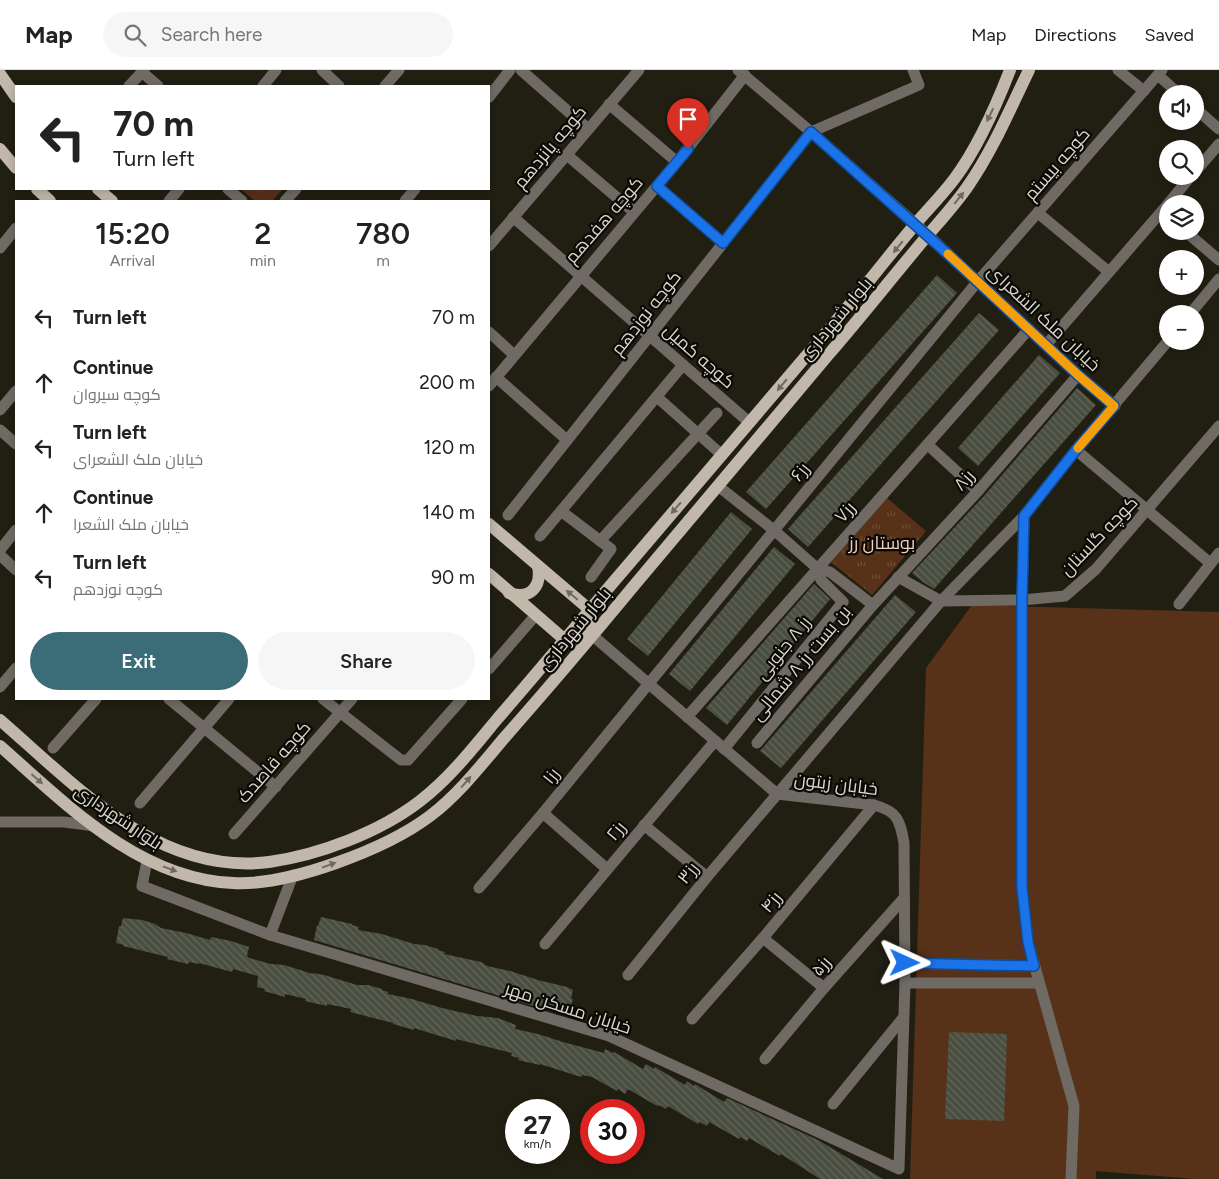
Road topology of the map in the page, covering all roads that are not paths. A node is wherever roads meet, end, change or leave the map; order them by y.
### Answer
1 (276, 70) edge
2 (322, 70) edge
3 (400, 70) edge
4 (510, 70) edge
5 (521, 70) edge
6 (639, 70) edge
7 (914, 70) edge
8 (1010, 70) edge
9 (1029, 70) edge
10 (1118, 70) edge
11 (143, 71) edge
12 (0, 72) edge
13 (741, 73) edge
14 (1160, 73) edge
15 (130, 85) edge
16 (157, 85) edge
17 (264, 85) edge
18 (338, 85) edge
19 (386, 85) edge
20 (1171, 85) edge
21 (1144, 91) junction
22 (15, 95) edge
23 (490, 96) edge
24 (609, 104) junction
25 (1204, 116) edge
26 (588, 129) junction
27 (1219, 129) edge
28 (811, 132) junction
29 (1219, 144) edge
30 (0, 149) edge
31 (566, 154) junction
32 (678, 162) junction
33 (1204, 162) edge
34 (15, 167) edge
35 (1184, 185) edge
36 (657, 186) junction
37 (99, 190) edge
38 (178, 190) edge
39 (229, 190) edge
40 (295, 190) edge
41 (415, 190) edge
42 (1177, 195) edge
43 (111, 200) edge
44 (170, 200) edge
45 (241, 200) edge
46 (287, 200) edge
47 (407, 200) edge
48 (634, 212) junction
49 (1038, 213) junction
50 (513, 217) junction
51 (1159, 217) edge
52 (914, 225) junction
53 (15, 229) edge
54 (928, 235) junction
55 (1196, 240) edge
56 (723, 243) junction
57 (490, 245) edge
58 (0, 248) edge
59 (1219, 260) edge
60 (1109, 272) junction
61 (580, 275) junction
62 (1219, 279) edge
63 (978, 281) junction
64 (1197, 305) edge
65 (1029, 329) junction
66 (490, 333) edge
67 (650, 336) junction
68 (1046, 345) junction
69 (1161, 350) edge
70 (514, 355) junction
71 (683, 365) junction
72 (1078, 375) junction
73 (492, 381) edge
74 (15, 391) edge
75 (657, 397) junction
76 (1114, 406) junction
77 (0, 410) edge
78 (717, 412) dead end
79 (750, 423) junction
80 (1219, 426) edge
81 (0, 430) edge
82 (698, 434) junction
83 (567, 440) junction
84 (15, 443) edge
85 (928, 445) junction
86 (1076, 450) junction
87 (722, 455) junction
88 (718, 486) junction
89 (978, 491) junction
90 (561, 511) junction
91 (1147, 511) junction
92 (508, 515) dead end
93 (1024, 516) junction
94 (490, 525) edge
95 (15, 531) edge
96 (775, 531) junction
97 (540, 536) dead end
98 (600, 541) junction
99 (0, 550) edge
100 (1219, 553) edge
101 (0, 555) edge
102 (1210, 563) junction
103 (538, 566) junction
104 (15, 569) edge
105 (818, 569) junction
106 (490, 575) edge
107 (591, 577) dead end
108 (898, 577) junction
109 (509, 593) junction
110 (1022, 600) junction
111 (941, 601) junction
112 (1179, 604) dead end
113 (873, 605) junction
114 (590, 610) junction
115 (536, 616) junction
116 (592, 636) junction
117 (565, 640) junction
118 (490, 668) edge
119 (15, 669) edge
120 (648, 684) junction
121 (0, 687) edge
122 (95, 700) edge
123 (170, 700) edge
124 (228, 700) edge
125 (324, 700) edge
126 (351, 700) edge
127 (461, 700) edge
128 (340, 713) junction
129 (687, 717) junction
130 (0, 720) edge
131 (204, 727) junction
132 (757, 743) dead end
133 (720, 745) junction
134 (0, 746) edge
135 (54, 748) dead end
136 (276, 786) junction
137 (777, 794) junction
138 (140, 803) dead end
139 (874, 805) junction
140 (543, 813) junction
141 (0, 822) edge
142 (644, 825) junction
143 (95, 826) junction
144 (234, 834) dead end
145 (147, 861) junction
146 (607, 869) junction
147 (293, 875) junction
148 (707, 877) junction
149 (479, 888) dead end
150 (904, 898) junction
151 (270, 935) junction
152 (763, 938) junction
153 (545, 944) dead end
154 (905, 963) junction
155 (1034, 966) junction
156 (628, 975) dead end
157 (905, 983) junction
158 (1039, 983) junction
159 (824, 988) junction
160 (903, 1018) junction
161 (692, 1019) dead end
162 (765, 1059) dead end
163 (833, 1104) dead end
164 (899, 1169) joint
165 (1071, 1179) edge

1 - 17 street
2 - 18 street
3 - 19 street
4 - 23 street
5 - 26 street
6 - 24 street, کوچه پانزدهم
7 - 28 street
8 -> 52 main road, بلوار شهرداری
54 -> 9 main road, بلوار شهرداری
10 - 21 street
11 - 15 street
11 - 16 street
12 - 22 main road
13 - 28 street, خیابان ملک الشعرای
13 - 32 street, کوچه هفدهم
14 - 20 street
14 - 21 street, کوچه بیستم
21 - 49 street, کوچه بیستم
24 - 26 street, کوچه پانزدهم
24 - 32 street
25 - 27 street
26 - 31 street, کوچه پانزدهم
28 - 52 street, خیابان ملک الشعرای
28 - 56 street, کوچه نوزدهم
29 - 33 street
30 - 34 main road
31 - 48 street
31 - 50 street, کوچه پانزدهم
32 - 36 street, کوچه هفدهم
35 - 42 street
36 - 48 street, کوچه هفدهم
36 - 56 street
37 - 43 main road
38 - 44 street
39 - 45 street
40 - 46 street
41 - 47 street
48 - 61 street, کوچه هفدهم
49 - 60 street
49 - 63 street, کوچه بیستم
50 - 57 street, کوچه پانزدهم
50 - 61 street, کوچه کمیل
51 - 60 street
52 - 54 street, خیابان ملک الشعرای
52 -> 79 main road, بلوار شهرداری
53 - 58 street
54 - 63 street, خیابان ملک الشعرای
54 - 88 main road, بلوار شهرداری
55 - 59 street
56 - 67 street, کوچه نوزدهم
60 - 68 street
61 - 67 street, کوچه کمیل
61 - 70 street, کوچه هفدهم
62 - 64 street
63 - 65 street, خیابان ملک الشعرای
63 - 96 street, رز۶
65 - 68 street, خیابان ملک الشعرای
65 - 85 street, رز۷
66 - 70 street
67 - 71 street, کوچه کمیل
67 - 83 street, کوچه نوزدهم
68 - 72 street, خیابان ملک الشعرای
69 - 76 street, رز۳
70 - 73 street, کوچه هفدهم
71 - 75 street
71 - 79 street, کوچه کمیل
72 - 76 street, خیابان ملک الشعرای
72 - 89 street, رز۸
73 - 83 street
74 - 77 street
75 - 82 street
75 - 90 street
76 - 86 street, رز۳
78 - 82 street
79 - 87 main road, بلوار شهرداری
80 - 91 street, کوچه گلستان
81 - 84 street
82 - 87 street
82 - 98 street
83 - 92 street, کوچه نوزدهم
85 - 89 street
85 - 105 street, رز۷
86 - 91 street
86 - 93 street, رز۳
87 -> 114 main road, بلوار شهرداری
88 - 96 street
88 - 116 main road, بلوار شهرداری
89 - 108 street, رز۸
90 - 97 street
90 - 98 street
91 - 102 street
91 - 110 street, کوچه گلستان
93 - 110 street
93 - 111 street, رز۳
94 - 103 main road
95 - 99 street
96 - 105 street
96 - 120 street, رز۶
98 - 107 street
100 - 102 street
101 - 104 street
102 - 112 street
103 - 109 main road
114 -> 103 main road
105 - 113 street
105 - 129 street, رز۷
105 - 133 street, رز ۸ جنوبی
106 - 109 main road
108 - 111 street
108 - 113 street, رز۸
109 - 115 main road
110 - 111 street, کوچه گلستان
110 - 155 street
111 - 137 street, رز۳
113 - 132 street, بن بست رز ۸ شمالی
114 - 116 main road
114 - 117 main road, بلوار شهرداری
115 - 117 main road
115 - 118 street
116 - 117 main road
116 - 120 street, خیابان زیتون
147 -> 116 main road, بلوار شهرداری
117 - 130 main road, بلوار شهرداری
119 - 121 street
120 - 129 street, خیابان زیتون
120 - 140 street, رز۱
122 - 135 street
123 - 131 street
124 - 131 street
125 - 128 street
126 - 128 street, کوچه قاصدک
127 - 128 street
128 - 136 street, کوچه قاصدک
129 - 133 street, خیابان زیتون
131 - 136 street
131 - 138 street
133 - 137 street, خیابان زیتون
133 - 142 street, رز۲
134 -> 143 main road, بلوار شهرداری
136 - 144 street, کوچه قاصدک
137 - 139 street, خیابان زیتون
137 - 148 street, رز۳
139 - 150 street, خیابان زیتون
139 - 152 street, رز۴
140 - 146 street
140 - 149 street, رز۱
141 - 143 street
142 - 146 street, رز۲
142 - 148 street
143 - 145 main road, بلوار شهرداری
145 -> 147 main road, بلوار شهرداری
145 - 151 street, خیابان مسکن مهر
146 - 153 street, رز۲
147 - 151 street
148 - 156 street, رز۳
150 - 154 street, خیابان زیتون
150 - 159 street, رز۵
151 - 164 street, خیابان مسکن مهر
152 - 159 street
152 - 161 street, رز۴
154 - 155 street
154 - 157 street, خیابان زیتون
155 - 158 street
157 - 158 street
157 - 160 street, خیابان زیتون
158 - 165 street
159 - 162 street, رز۵
160 - 163 street
160 - 164 street, خیابان زیتون

